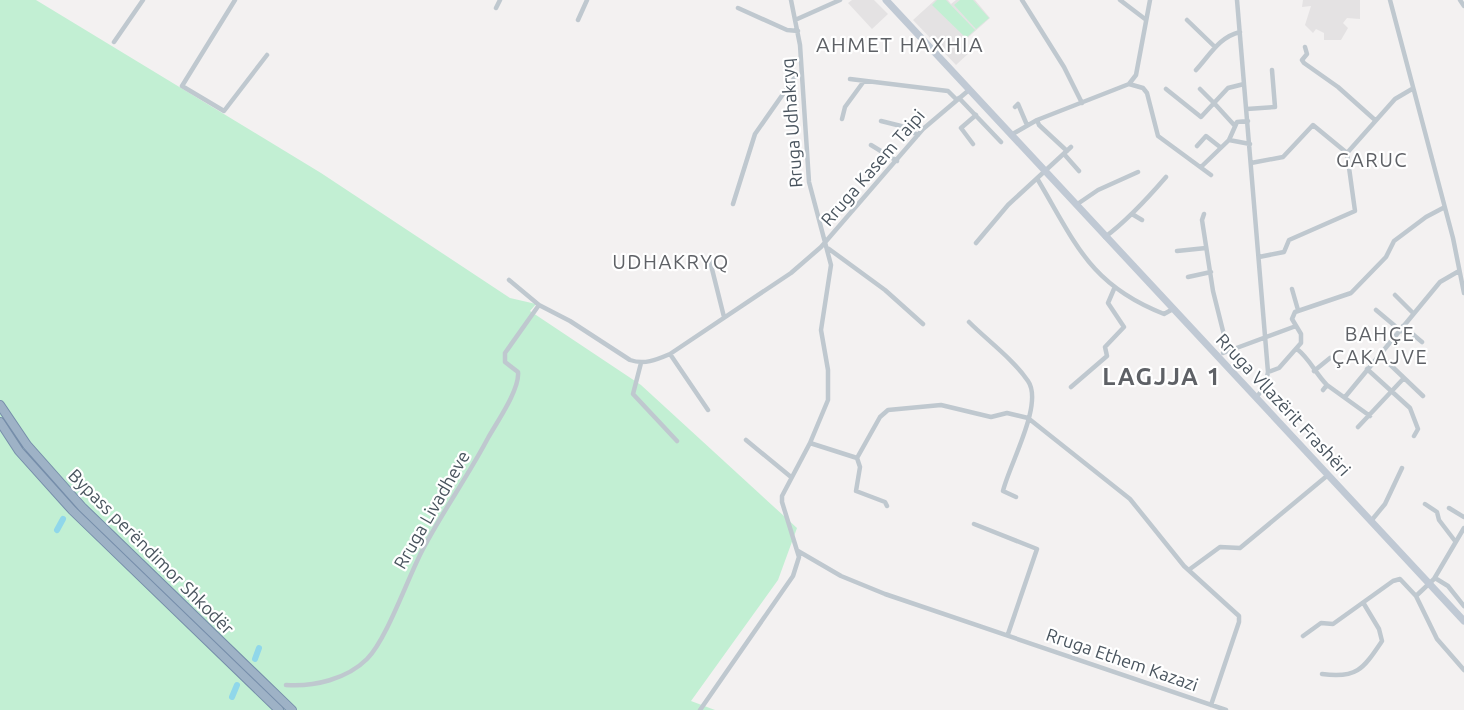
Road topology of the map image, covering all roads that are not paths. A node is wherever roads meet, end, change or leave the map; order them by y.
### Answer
1 (143, 0) edge
2 (235, 0) edge
3 (500, 0) edge
4 (587, 0) edge
5 (791, 0) edge
6 (840, 0) edge
7 (886, 0) edge
8 (1022, 0) edge
9 (1120, 0) edge
10 (1150, 0) edge
11 (1237, 0) edge
12 (1390, 0) edge
13 (1460, 0) edge
14 (1464, 6) edge
15 (496, 8) dead end
16 (738, 8) dead end
17 (1145, 19) junction
18 (578, 20) dead end
19 (795, 20) junction
20 (1187, 20) dead end
21 (798, 32) junction
22 (1240, 32) junction
23 (114, 42) dead end
24 (1215, 47) junction
25 (1305, 47) dead end
26 (267, 55) dead end
27 (1196, 70) dead end
28 (1272, 70) dead end
29 (801, 74) junction
30 (850, 80) dead end
31 (864, 81) junction
32 (1129, 84) junction
33 (1244, 84) junction
34 (1166, 89) dead end
35 (1200, 89) dead end
36 (1412, 89) junction
37 (969, 90) junction
38 (958, 99) junction
39 (1082, 103) junction
40 (1214, 104) junction
41 (1015, 107) dead end
42 (1247, 109) junction
43 (976, 115) junction
44 (842, 119) dead end
45 (1037, 120) junction
46 (1375, 120) junction
47 (881, 121) dead end
48 (1248, 121) junction
49 (1027, 124) junction
50 (1235, 126) junction
51 (918, 135) junction
52 (1011, 135) junction
53 (1229, 140) junction
54 (1001, 142) dead end
55 (973, 144) dead end
56 (1250, 144) junction
57 (871, 145) dead end
58 (1197, 146) dead end
59 (1220, 147) junction
60 (1067, 150) junction
61 (1347, 153) junction
62 (897, 161) junction
63 (1251, 163) junction
64 (1200, 167) junction
65 (1046, 171) junction
66 (1079, 171) dead end
67 (1138, 172) dead end
68 (1211, 175) dead end
69 (1166, 177) dead end
70 (1038, 180) junction
71 (733, 204) dead end
72 (1077, 204) junction
73 (1443, 208) junction
74 (1132, 214) junction
75 (1204, 214) dead end
76 (1142, 220) dead end
77 (1105, 237) junction
78 (976, 243) dead end
79 (827, 245) junction
80 (1206, 248) junction
81 (1177, 251) dead end
82 (1259, 257) junction
83 (710, 261) dead end
84 (1464, 263) edge
85 (1458, 268) junction
86 (1211, 272) junction
87 (1188, 277) dead end
88 (509, 280) dead end
89 (1114, 289) junction
90 (1292, 289) dead end
91 (1464, 293) edge
92 (1395, 295) dead end
93 (539, 304) junction
94 (1173, 309) junction
95 (1298, 310) junction
96 (1376, 310) dead end
97 (1413, 313) junction
98 (724, 317) junction
99 (969, 322) dead end
100 (923, 324) dead end
101 (1296, 326) junction
102 (1402, 329) junction
103 (1265, 339) junction
104 (1422, 342) dead end
105 (1297, 349) junction
106 (1225, 352) junction
107 (669, 354) junction
108 (1380, 356) junction
109 (1218, 358) junction
110 (1330, 358) dead end
111 (642, 363) junction
112 (1367, 369) junction
113 (1314, 371) junction
114 (1268, 372) junction
115 (1404, 378) junction
116 (1071, 387) dead end
117 (1393, 391) junction
118 (1423, 396) dead end
119 (1345, 397) junction
120 (1256, 398) junction
121 (0, 405) edge
122 (708, 410) dead end
123 (1370, 416) junction
124 (1028, 418) junction
125 (0, 422) edge
126 (1358, 427) dead end
127 (1414, 436) dead end
128 (746, 440) dead end
129 (677, 441) dead end
130 (810, 443) junction
131 (857, 458) junction
132 (1402, 468) dead end
133 (1328, 475) junction
134 (791, 477) junction
135 (1016, 497) dead end
136 (1425, 504) dead end
137 (887, 506) dead end
138 (1449, 508) dead end
139 (1464, 517) edge
140 (1371, 521) junction
141 (974, 524) dead end
142 (1464, 528) edge
143 (1455, 541) junction
144 (798, 551) junction
145 (1190, 569) junction
146 (1432, 581) junction
147 (1416, 596) junction
148 (1364, 604) junction
149 (1464, 606) edge
150 (1464, 621) edge
151 (1008, 634) junction
152 (1303, 636) dead end
153 (1464, 670) edge
154 (1322, 674) dead end
155 (286, 685) dead end
156 (1211, 705) junction
157 (279, 710) edge
158 (292, 710) edge
159 (699, 710) edge
160 (1226, 710) edge

1 - 23 street
2 - 26 street
3 - 15 street
4 - 18 street
5 - 19 street, Rruga Udhakryq
6 - 19 street
7 - 37 main road, Rruga Vllazërit Frashëri
8 - 39 street
9 - 17 street
10 - 17 street
11 - 22 street
12 - 36 street
13 - 14 street
16 - 21 street
17 - 32 street
19 - 21 street, Rruga Udhakryq
20 - 24 street
21 - 29 street, Rruga Udhakryq
22 - 24 street
22 - 33 street
24 - 27 street
25 - 46 street
28 - 42 street
29 - 71 street
29 - 79 street, Rruga Udhakryq
30 - 31 street
31 - 38 street
31 - 44 street
32 - 39 street
32 - 64 street
33 - 40 street
33 - 42 street
34 - 40 street
35 - 40 street
36 - 46 street
36 - 73 street
37 - 38 street, Rruga Kasem Taipi
37 - 52 main road, Rruga Vllazërit Frashëri
38 - 43 street
38 - 51 street, Rruga Kasem Taipi
39 - 45 street
40 - 50 street
41 - 49 street
42 - 48 street
43 - 54 street
43 - 55 street
45 - 49 street
45 - 60 street
46 - 61 street
47 - 51 street
48 - 50 street
48 - 56 street
49 - 52 street
50 - 53 street
51 - 62 street, Rruga Kasem Taipi
52 - 65 main road, Rruga Vllazërit Frashëri
53 - 56 street
53 - 59 street
56 - 63 street
57 - 62 street
58 - 59 street
59 - 64 street
60 - 65 street
60 - 66 street
61 - 63 street
61 - 82 street
62 - 79 street, Rruga Kasem Taipi
63 - 82 street
64 - 68 street
65 - 70 street
65 - 72 main road, Rruga Vllazërit Frashëri
67 - 72 street
69 - 74 street
70 - 78 street
70 - 89 street
72 - 77 main road, Rruga Vllazërit Frashëri
73 - 85 street
73 - 95 street
74 - 76 street
74 - 77 street
75 - 80 street
77 - 94 main road, Rruga Vllazërit Frashëri
79 - 98 street
79 - 100 street
79 - 130 street, Rruga Udhakryq
80 - 81 street
80 - 86 street
82 - 103 street
83 - 98 street
84 - 85 street
85 - 91 street
85 - 97 street
86 - 87 street
86 - 106 street
88 - 93 street
89 - 94 street
89 - 116 street
90 - 95 street
92 - 97 street
93 - 111 street
93 - 155 street, Rruga Livadheve
94 - 109 main road, Rruga Vllazërit Frashëri
95 - 101 street
96 - 102 street
97 - 102 street
98 - 107 street
99 - 124 street
101 - 103 street
101 - 105 street
102 - 104 street
102 - 108 street
103 - 106 street
103 - 114 street
105 - 113 street
105 - 114 street
106 - 109 street
107 - 111 street
107 - 122 street
108 - 112 street
108 - 115 street
109 - 120 main road, Rruga Vllazërit Frashëri
110 - 113 street
111 - 129 street
112 - 117 street
112 - 119 street
113 - 119 street
114 - 120 street
115 - 117 street
115 - 118 street
117 - 123 street
117 - 127 street
119 - 123 street
120 - 133 main road, Rruga Vllazërit Frashëri
121 - 158 highway, Bypass perëndimor Shkodër
123 - 126 street
124 - 131 street
124 - 135 street
124 - 145 street
125 - 157 highway, Bypass perëndimor Shkodër
128 - 134 street
130 - 131 street
130 - 134 street, Rruga Udhakryq
131 - 137 street
132 - 140 street
133 - 140 main road, Rruga Vllazërit Frashëri
133 - 145 street
134 - 144 street, Rruga Udhakryq
136 - 143 street
138 - 139 street
140 - 146 main road, Rruga Vllazërit Frashëri
141 - 151 street
142 - 143 street
143 - 146 street
144 - 151 street, Rruga Ethem Kazazi
144 - 159 street
145 - 156 street
146 - 147 street
146 - 149 street, Rruga Vllazërit Frashëri
146 - 150 main road, Rruga Vllazërit Frashëri
147 - 148 street
147 - 153 street
148 - 152 street
148 - 154 street
151 - 156 street, Rruga Ethem Kazazi
156 - 160 street, Rruga Ethem Kazazi

